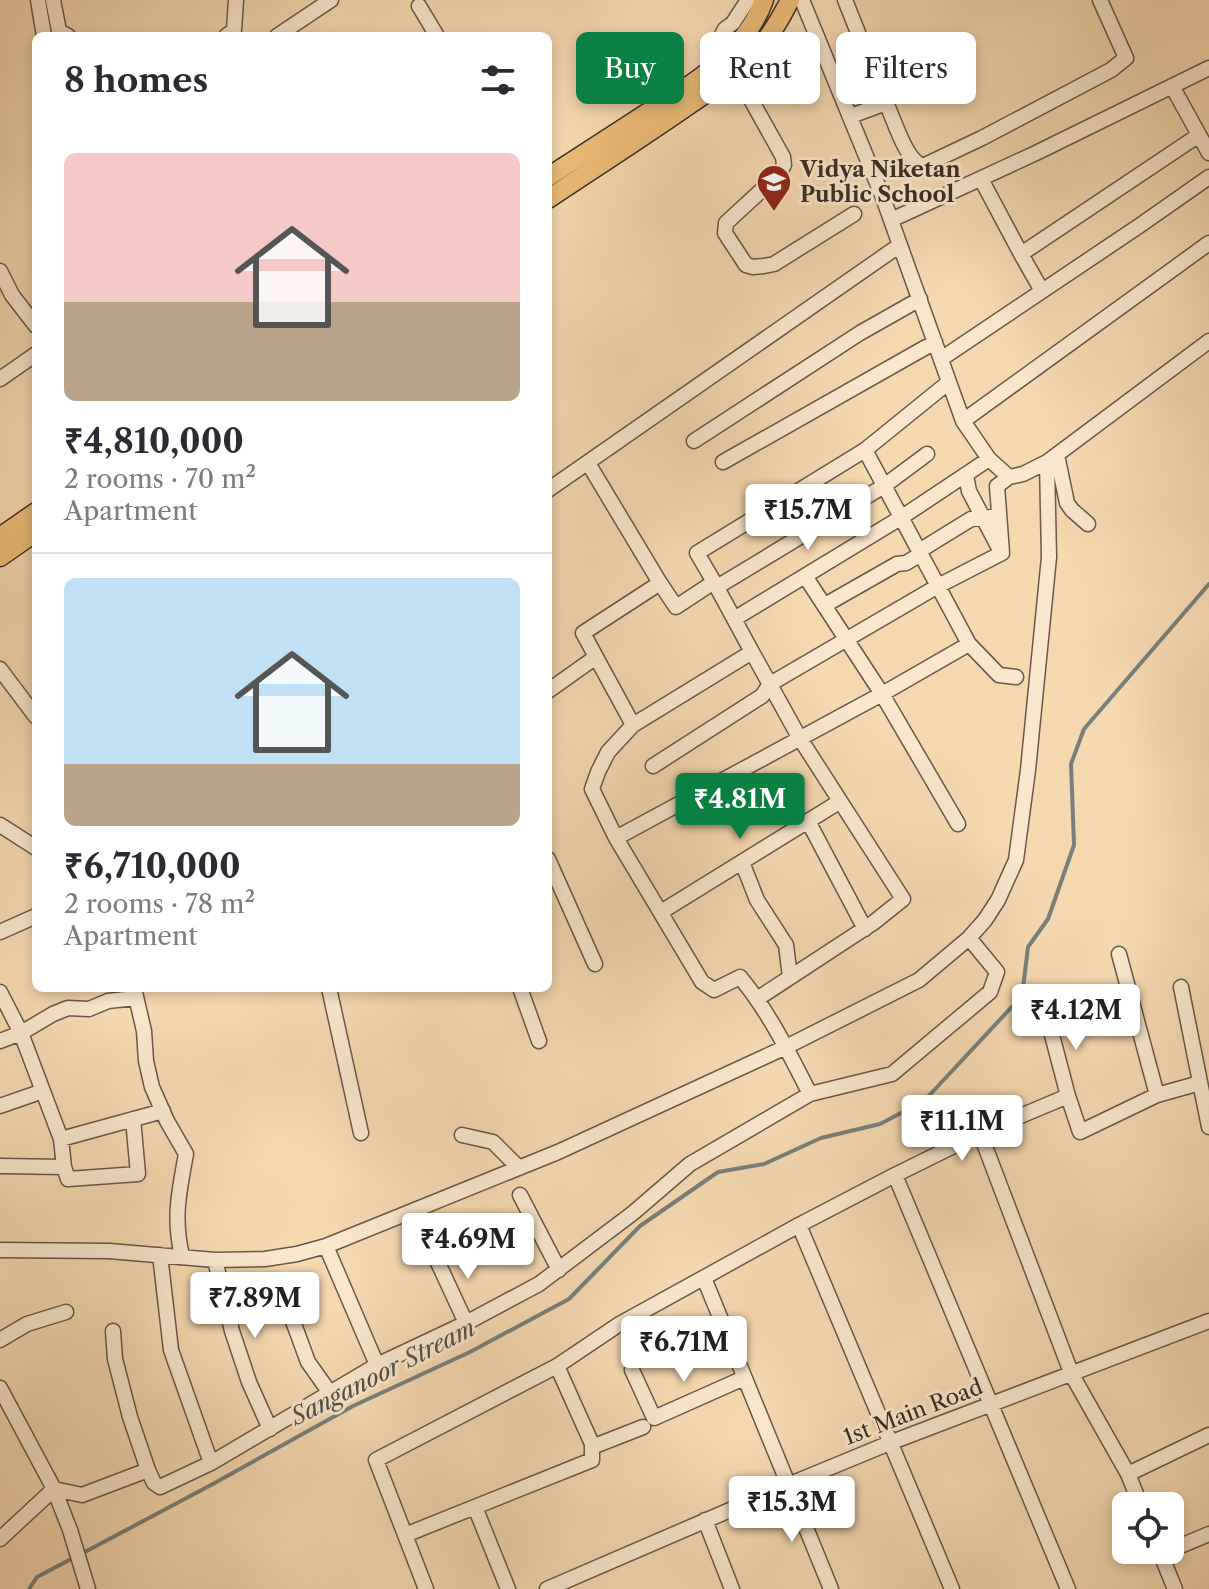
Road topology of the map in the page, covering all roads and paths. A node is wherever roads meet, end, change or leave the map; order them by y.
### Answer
1 (38, 0) edge
2 (53, 0) edge
3 (236, 0) edge
4 (331, 0) edge
5 (748, 0) edge
6 (764, 0) edge
7 (790, 0) edge
8 (802, 0) edge
9 (845, 0) edge
10 (1100, 0) edge
11 (419, 6) dead end
12 (43, 32) edge
13 (61, 32) edge
14 (231, 32) edge
15 (283, 32) edge
16 (435, 32) edge
17 (723, 32) edge
18 (748, 32) edge
19 (771, 32) edge
20 (858, 32) edge
21 (1209, 68) edge
22 (700, 76) edge
23 (1172, 86) junction
24 (700, 98) edge
25 (753, 104) edge
26 (883, 104) edge
27 (886, 104) edge
28 (851, 116) junction
29 (1199, 135) junction
30 (1209, 153) edge
31 (552, 174) edge
32 (1209, 177) edge
33 (981, 179) junction
34 (552, 196) edge
35 (854, 214) dead end
36 (891, 220) junction
37 (1209, 243) edge
38 (900, 245) junction
39 (1021, 254) junction
40 (0, 271) edge
41 (1042, 291) junction
42 (920, 299) junction
43 (32, 321) edge
44 (935, 342) junction
45 (1208, 343) edge
46 (32, 357) edge
47 (941, 359) junction
48 (0, 379) edge
49 (949, 382) junction
50 (963, 421) junction
51 (694, 441) dead end
52 (865, 450) junction
53 (927, 454) dead end
54 (989, 459) junction
55 (1052, 459) junction
56 (723, 462) dead end
57 (588, 463) junction
58 (966, 475) junction
59 (1009, 477) junction
60 (884, 486) junction
61 (552, 487) edge
62 (32, 515) edge
63 (999, 516) junction
64 (902, 517) junction
65 (982, 518) junction
66 (1088, 524) dead end
67 (32, 535) edge
68 (0, 537) edge
69 (920, 553) junction
70 (1002, 553) junction
71 (0, 557) edge
72 (805, 576) junction
73 (660, 583) junction
74 (716, 585) junction
75 (938, 586) junction
76 (825, 605) junction
77 (734, 619) junction
78 (847, 639) junction
79 (969, 644) junction
80 (752, 652) junction
81 (596, 657) junction
82 (0, 669) edge
83 (1016, 677) dead end
84 (770, 684) junction
85 (552, 686) edge
86 (882, 694) junction
87 (32, 712) edge
88 (633, 725) junction
89 (799, 737) junction
90 (653, 766) dead end
91 (839, 802) junction
92 (808, 821) junction
93 (958, 824) dead end
94 (0, 825) edge
95 (616, 838) junction
96 (32, 845) edge
97 (742, 862) junction
98 (552, 868) edge
99 (661, 912) junction
100 (32, 918) edge
101 (865, 929) junction
102 (0, 932) edge
103 (969, 938) junction
104 (1119, 954) dead end
105 (595, 964) dead end
106 (790, 977) junction
107 (1181, 987) dead end
108 (0, 992) edge
109 (330, 992) edge
110 (521, 992) edge
111 (135, 993) edge
112 (757, 999) junction
113 (1047, 1016) dead end
114 (21, 1033) junction
115 (0, 1041) edge
116 (539, 1041) dead end
117 (786, 1047) junction
118 (1200, 1083) junction
119 (43, 1091) junction
120 (810, 1094) junction
121 (1157, 1095) junction
122 (1068, 1096) junction
123 (0, 1106) edge
124 (163, 1111) junction
125 (133, 1119) junction
126 (1209, 1127) edge
127 (361, 1133) dead end
128 (980, 1133) junction
129 (462, 1135) dead end
130 (61, 1139) junction
131 (0, 1166) edge
132 (64, 1167) junction
133 (519, 1168) junction
134 (895, 1175) junction
135 (520, 1195) dead end
136 (799, 1225) junction
137 (326, 1246) junction
138 (0, 1250) edge
139 (434, 1254) dead end
140 (160, 1255) junction
141 (182, 1256) junction
142 (215, 1260) junction
143 (559, 1270) junction
144 (704, 1278) junction
145 (287, 1305) dead end
146 (66, 1312) dead end
147 (1209, 1321) edge
148 (466, 1323) junction
149 (113, 1331) dead end
150 (0, 1340) edge
151 (377, 1365) junction
152 (557, 1366) junction
153 (632, 1370) dead end
154 (1072, 1375) junction
155 (744, 1378) junction
156 (0, 1388) edge
157 (330, 1393) junction
158 (992, 1405) junction
159 (643, 1427) dead end
160 (270, 1429) junction
161 (1209, 1435) edge
162 (892, 1442) junction
163 (592, 1447) junction
164 (211, 1463) junction
165 (148, 1470) junction
166 (1128, 1474) junction
167 (788, 1485) junction
168 (54, 1489) junction
169 (1135, 1492) edge
170 (475, 1507) junction
171 (705, 1520) junction
172 (1209, 1534) edge
173 (405, 1535) junction
174 (0, 1539) edge
175 (1184, 1543) edge
176 (1165, 1564) edge
177 (88, 1589) edge
178 (426, 1589) edge
179 (508, 1589) edge
180 (547, 1589) edge
181 (732, 1589) edge
182 (831, 1589) edge
183 (952, 1589) edge
184 (1068, 1589) edge
185 (1175, 1589) edge

1 - 12 street
2 - 13 street
3 - 14 street
4 - 15 street
5 - 17 street
6 - 18 main road
7 - 19 main road
8 - 28 street
9 - 20 street
10 - 27 street
11 - 16 street
21 - 23 street
22 - 31 main road
23 - 29 street
23 - 33 street
24 - 34 main road
25 - 35 street
26 - 28 street
28 - 36 street
29 - 30 street
29 - 39 street
32 - 41 street
33 - 36 street
33 - 39 street
36 - 38 street
37 - 50 street
38 - 42 street
38 - 57 street
39 - 41 street
40 - 43 street
41 - 47 street
42 - 44 street
42 - 51 street
44 - 47 street
44 - 56 street
45 - 55 street
46 - 48 street
47 - 49 street
49 - 50 street
49 - 52 street
50 - 54 street
52 - 60 street
52 - 74 street
53 - 60 street
54 - 58 street
54 - 59 street
55 - 59 street
55 - 66 street
55 - 103 street
57 - 61 street
57 - 73 street
58 - 64 street
58 - 65 street
59 - 63 street
60 - 64 street
60 - 74 street
62 - 68 main road
63 - 65 street
63 - 70 street
64 - 69 street
64 - 72 street
65 - 69 street
65 - 70 street
67 - 71 main road
69 - 75 street
69 - 76 street
70 - 75 street
72 - 76 street
72 - 77 street
73 - 74 street
73 - 81 street
74 - 77 street
75 - 78 street
75 - 79 street
76 - 78 street
77 - 80 street
78 - 84 street
78 - 86 street
79 - 83 street
79 - 86 street
80 - 84 street
80 - 88 street
81 - 85 street
81 - 88 street
82 - 87 street
84 - 89 street
84 - 90 street
86 - 89 street
86 - 93 street
88 - 95 street
89 - 91 street
89 - 95 street
91 - 92 street
91 - 101 street
92 - 97 street
92 - 101 street
94 - 96 street
95 - 99 street
97 - 99 street
97 - 106 street
98 - 105 street
99 - 112 street
100 - 102 street
101 - 106 street
103 - 117 street
103 - 120 street
104 - 121 street
106 - 112 street
107 - 118 street
108 - 114 street
109 - 127 street
110 - 116 street
111 - 114 street
111 - 124 street
112 - 117 street
113 - 122 street
114 - 115 street
114 - 119 street
117 - 120 street
117 - 133 street
118 - 121 street
118 - 126 street
119 - 123 street
119 - 130 street
120 - 143 street
121 - 122 street
122 - 128 street
124 - 125 street
124 - 141 street
125 - 130 street
125 - 132 street
128 - 134 street
128 - 154 street
129 - 133 street
130 - 132 street
131 - 132 street
133 - 137 street
134 - 136 street
134 - 158 street
135 - 143 street
136 - 144 street
136 - 162 street
137 - 142 street
137 - 151 street
138 - 140 street
139 - 148 street
140 - 141 street
140 - 164 street
141 - 142 street
142 - 160 street
143 - 148 street
144 - 152 street
144 - 155 street
145 - 157 street
146 - 150 street
147 - 154 street, 1st Main Road
148 - 151 street
149 - 165 street
151 - 157 street
152 - 163 street
152 - 173 street
153 - 155 street
154 - 158 street, 1st Main Road
154 - 166 street
155 - 167 street
156 - 168 street
157 - 160 street
158 - 162 street, 1st Main Road
158 - 184 street
159 - 163 street
160 - 164 street
161 - 166 street
162 - 167 street, 1st Main Road
162 - 183 street
163 - 170 street
164 - 165 street
165 - 168 street
166 - 169 street
167 - 171 street, 1st Main Road
167 - 182 street
168 - 174 street
168 - 177 street
170 - 173 street
170 - 179 street
171 - 180 street, 1st Main Road
171 - 181 street
172 - 175 street
173 - 178 street
176 - 185 street

